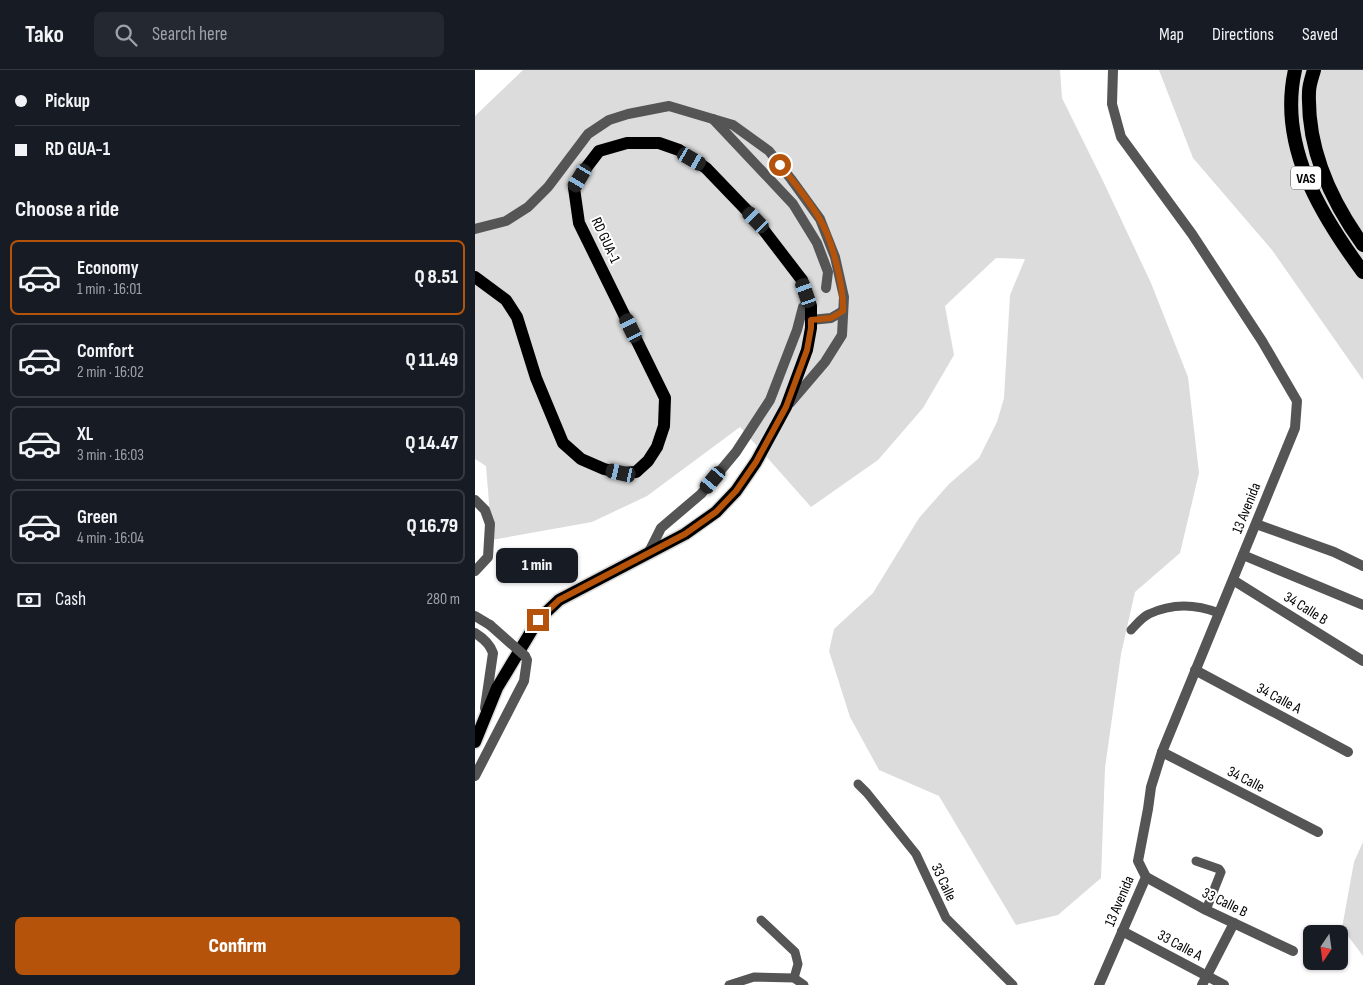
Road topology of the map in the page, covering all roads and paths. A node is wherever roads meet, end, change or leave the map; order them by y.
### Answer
1 (1113, 70) edge
2 (1295, 70) edge
3 (1314, 70) edge
4 (713, 118) junction
5 (475, 229) edge
6 (1363, 245) edge
7 (1363, 272) edge
8 (475, 277) edge
9 (826, 288) dead end
10 (803, 307) tunnel mouth
11 (843, 311) junction
12 (811, 320) junction
13 (786, 407) junction
14 (475, 500) edge
15 (1256, 524) junction
16 (648, 554) junction
17 (1243, 555) junction
18 (487, 557) junction
19 (475, 559) edge
20 (1363, 566) edge
21 (475, 571) edge
22 (1233, 580) junction
23 (1363, 605) edge
24 (1219, 613) junction
25 (475, 616) edge
26 (1131, 630) dead end
27 (475, 634) edge
28 (1363, 661) edge
29 (1195, 670) junction
30 (483, 722) junction
31 (475, 742) edge
32 (1161, 752) junction
33 (1348, 752) dead end
34 (475, 776) edge
35 (858, 784) dead end
36 (1317, 832) dead end
37 (1196, 861) dead end
38 (1146, 877) junction
39 (1206, 910) junction
40 (761, 920) dead end
41 (1234, 922) junction
42 (1122, 931) junction
43 (1293, 950) dead end
44 (794, 978) junction
45 (1204, 981) edge
46 (729, 985) edge
47 (804, 985) edge
48 (1013, 985) edge
49 (1099, 985) edge
50 (1223, 985) edge

1 - 15 street, 13 Avenida
2 - 7 highway, VAS
3 - 6 highway, VAS
4 - 5 street
4 - 9 street
4 - 11 street
8 - 12 main road, RD GUA-1
10 - 16 street
11 - 12 street
11 - 13 street
12 - 13 main road, RD GUA-1
13 - 16 main road, RD GUA-1
14 - 18 street
15 - 17 street, 13 Avenida
15 - 20 street
16 - 30 main road, RD GUA-1
17 - 22 street, 13 Avenida
17 - 23 street
18 - 19 street
18 - 21 street
22 - 24 street, 13 Avenida
22 - 28 street, 34 Calle B
24 - 26 lane
24 - 29 street, 13 Avenida
25 - 34 street, bridge
27 - 30 street
29 - 32 street, 13 Avenida
29 - 33 street, 34 Calle A
30 - 31 main road, RD GUA-1
32 - 36 street, 34 Calle
32 - 38 street, 13 Avenida
35 - 48 lane, 33 Calle
37 - 39 lane
38 - 39 street, 33 Calle B
38 - 42 street, 13 Avenida
39 - 41 street, 33 Calle B
40 - 44 lane
41 - 43 street, 33 Calle B
41 - 45 street
42 - 45 street, 33 Calle A
42 - 49 street, 13 Avenida
44 - 46 lane
44 - 47 lane
45 - 50 street, 33 Calle A

